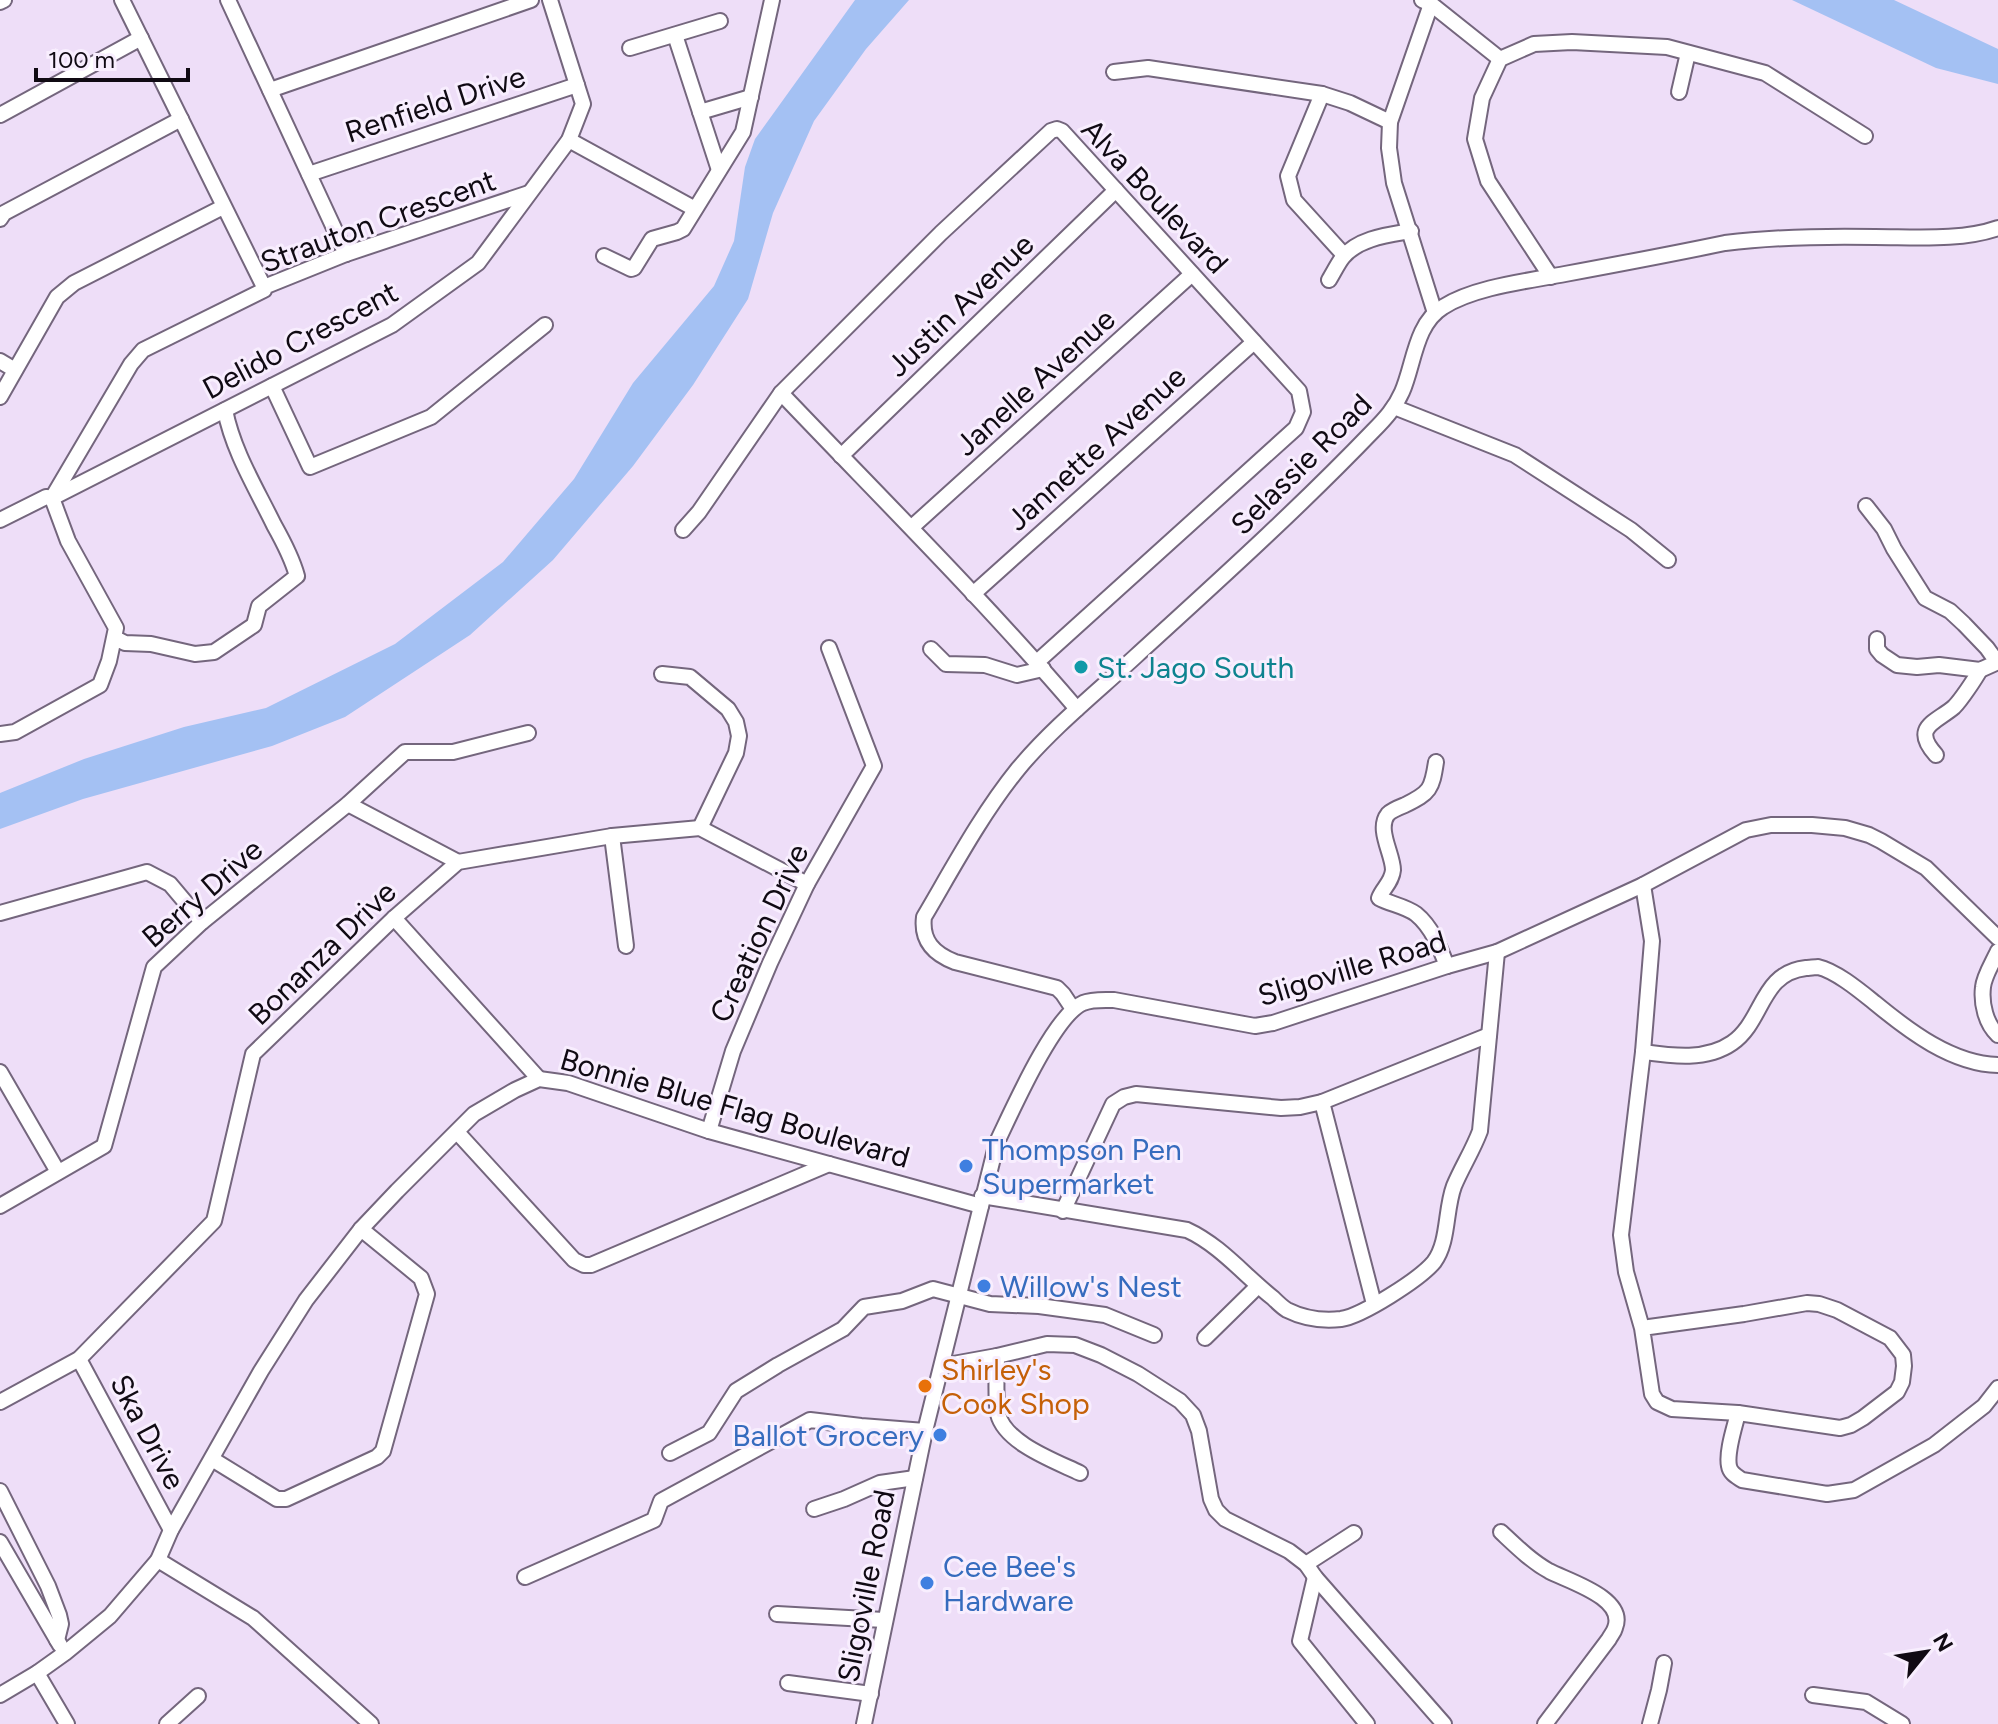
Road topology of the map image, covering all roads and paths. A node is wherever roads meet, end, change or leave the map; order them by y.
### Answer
1 (122, 0) edge
2 (531, 0) edge
3 (550, 0) edge
4 (772, 0) edge
5 (232, 1) edge
6 (1426, 2) edge
7 (720, 21) dead end
8 (675, 35) junction
9 (141, 38) junction
10 (630, 48) dead end
11 (1688, 53) junction
12 (1500, 59) junction
13 (1114, 72) dead end
14 (577, 85) junction
15 (270, 90) junction
16 (1679, 92) dead end
17 (1322, 94) junction
18 (751, 97) junction
19 (700, 112) junction
20 (0, 115) edge
21 (181, 119) junction
22 (1390, 122) junction
23 (1865, 136) dead end
24 (569, 140) junction
25 (719, 170) junction
26 (309, 174) junction
27 (1116, 190) junction
28 (529, 193) junction
29 (223, 207) junction
30 (695, 209) junction
31 (0, 219) edge
32 (1998, 228) edge
33 (1411, 231) junction
34 (346, 254) junction
35 (1344, 255) junction
36 (604, 256) dead end
37 (1192, 274) junction
38 (1551, 277) junction
39 (1329, 280) dead end
40 (264, 287) junction
41 (1435, 313) junction
42 (545, 325) dead end
43 (1254, 342) junction
44 (0, 361) edge
45 (15, 370) junction
46 (272, 386) junction
47 (781, 393) junction
48 (0, 397) edge
49 (1394, 407) junction
50 (225, 410) junction
51 (841, 456) junction
52 (52, 498) junction
53 (1866, 506) dead end
54 (0, 520) edge
55 (912, 527) junction
56 (683, 530) dead end
57 (1668, 560) dead end
58 (973, 594) junction
59 (115, 638) junction
60 (1877, 639) dead end
61 (829, 648) dead end
62 (931, 649) dead end
63 (1998, 662) edge
64 (1040, 665) junction
65 (1980, 670) junction
66 (662, 674) dead end
67 (1077, 709) junction
68 (528, 733) dead end
69 (0, 734) edge
70 (1936, 755) dead end
71 (1436, 762) dead end
72 (348, 804) junction
73 (700, 828) junction
74 (612, 836) junction
75 (458, 862) junction
76 (807, 884) junction
77 (1643, 885) junction
78 (0, 913) edge
79 (394, 918) junction
80 (202, 922) junction
81 (1998, 938) edge
82 (626, 946) dead end
83 (1998, 951) edge
84 (1497, 952) junction
85 (1447, 966) junction
86 (1073, 1009) junction
87 (1489, 1035) junction
88 (1998, 1035) edge
89 (1643, 1052) junction
90 (1998, 1065) edge
91 (0, 1072) edge
92 (539, 1079) junction
93 (1322, 1102) junction
94 (709, 1131) junction
95 (457, 1132) junction
96 (829, 1164) junction
97 (58, 1172) junction
98 (982, 1201) junction
99 (0, 1206) edge
100 (1063, 1211) junction
101 (361, 1229) junction
102 (1258, 1286) junction
103 (959, 1297) junction
104 (1374, 1304) junction
105 (1642, 1328) junction
106 (1154, 1335) dead end
107 (1205, 1338) dead end
108 (997, 1356) junction
109 (79, 1359) junction
110 (942, 1366) junction
111 (1998, 1388) edge
112 (0, 1402) edge
113 (1738, 1413) junction
114 (925, 1431) junction
115 (670, 1453) dead end
116 (212, 1459) junction
117 (1080, 1473) dead end
118 (915, 1478) junction
119 (0, 1491) edge
120 (814, 1509) dead end
121 (171, 1530) junction
122 (1501, 1532) dead end
123 (1354, 1533) dead end
124 (0, 1542) edge
125 (158, 1560) junction
126 (1306, 1564) junction
127 (525, 1577) dead end
128 (1315, 1577) junction
129 (777, 1614) dead end
130 (884, 1620) junction
131 (57, 1640) junction
132 (65, 1653) junction
133 (1664, 1663) dead end
134 (37, 1673) junction
135 (788, 1683) dead end
136 (871, 1694) junction
137 (0, 1695) edge
138 (1813, 1695) dead end
139 (198, 1696) dead end
140 (67, 1724) edge
141 (167, 1724) edge
142 (371, 1724) edge
143 (864, 1724) edge
144 (1367, 1724) edge
145 (1444, 1724) edge
146 (1545, 1724) edge
147 (1650, 1724) edge
148 (1902, 1724) edge

1 - 9 street
2 - 15 street
3 - 14 street, Delido Crescent
4 - 18 street
5 - 15 street
6 - 12 street
6 - 22 street
7 - 8 street
8 - 10 street
8 - 19 street
9 - 20 street
9 - 21 street
11 - 12 street
11 - 16 street
11 - 23 street
12 - 38 street
13 - 17 street
14 - 24 street, Delido Crescent
14 - 26 street, Renfield Drive
15 - 26 street
17 - 22 street
17 - 35 street
18 - 19 street
18 - 25 street
19 - 25 street
21 - 29 street
21 - 31 street
22 - 33 street
24 - 28 street, Delido Crescent
24 - 30 street
25 - 30 street
26 - 34 street
27 - 37 street, Alva Boulevard
27 - 47 street, Alva Boulevard
27 - 51 street, Justin Avenue
28 - 34 street, Strauton Crescent
28 - 46 street, Delido Crescent
29 - 40 street
29 - 45 street
30 - 36 street
32 - 38 street
33 - 35 street
33 - 41 street
34 - 40 street, Strauton Crescent
35 - 39 street
37 - 43 street, Alva Boulevard
37 - 55 street, Janelle Avenue
38 - 41 street
40 - 52 street, Strauton Crescent
41 - 49 street, Selassie Road
42 - 46 street
43 - 58 street, Jannette Avenue
43 - 64 street, Alva Boulevard
44 - 45 street
45 - 48 street
46 - 50 street, Delido Crescent
47 - 51 street
47 - 56 street, Alva Boulevard
49 - 57 street
49 - 67 street, Selassie Road
50 - 52 street, Delido Crescent
50 - 59 street
51 - 55 street
52 - 54 street, Delido Crescent
52 - 59 street
53 - 63 street
55 - 58 street
58 - 64 street
59 - 69 street
60 - 65 street
61 - 76 street, Creation Drive
62 - 64 street
63 - 65 street
64 - 67 street
65 - 70 street
66 - 73 street
67 - 86 street, Selassie Road
68 - 72 street, Berry Drive
71 - 85 street
72 - 75 street
72 - 80 street, Berry Drive
73 - 74 street
73 - 76 street
74 - 75 street
74 - 82 street
75 - 79 street, Bonanza Drive
76 - 94 street, Creation Drive
77 - 81 street, Sligoville Road
77 - 84 street, Sligoville Road
77 - 89 street
78 - 80 street
79 - 92 street
79 - 109 street, Bonanza Drive
80 - 97 street, Berry Drive
83 - 88 street
84 - 85 street, Sligoville Road
84 - 87 street, Bonnie Blue Flag Boulevard
85 - 86 street, Sligoville Road
86 - 98 street, Sligoville Road
87 - 93 street
87 - 104 street, Bonnie Blue Flag Boulevard
89 - 90 street
89 - 105 street
91 - 97 street
92 - 94 street, Bonnie Blue Flag Boulevard
92 - 95 street, Bonnie Blue Flag Boulevard
93 - 100 street
93 - 104 street
94 - 96 street, Bonnie Blue Flag Boulevard
95 - 96 street
95 - 101 street, Bonnie Blue Flag Boulevard
96 - 98 street, Bonnie Blue Flag Boulevard
97 - 99 street, Berry Drive
98 - 100 street, Bonnie Blue Flag Boulevard
98 - 103 street, Sligoville Road
100 - 102 street, Bonnie Blue Flag Boulevard
101 - 116 street, Bonnie Blue Flag Boulevard
101 - 116 street
102 - 104 street, Bonnie Blue Flag Boulevard
102 - 107 street
103 - 106 street
103 - 110 street, Sligoville Road
103 - 115 street
105 - 113 street
105 - 113 street
108 - 110 street
108 - 117 street
108 - 126 street
109 - 112 street, Bonanza Drive
109 - 121 street, Ska Drive
110 - 114 street, Sligoville Road
111 - 113 street
114 - 118 street, Sligoville Road
114 - 127 street
116 - 121 street, Bonnie Blue Flag Boulevard
118 - 120 street
118 - 130 street, Sligoville Road
119 - 131 street
121 - 125 street, Bonnie Blue Flag Boulevard
122 - 146 street
123 - 126 street
124 - 131 street
125 - 132 street, Bonnie Blue Flag Boulevard
125 - 142 street
126 - 128 street
128 - 144 street
128 - 145 street
129 - 130 street
130 - 136 street, Sligoville Road
131 - 132 street
132 - 134 street, Bonnie Blue Flag Boulevard
133 - 147 street
134 - 137 street, Bonnie Blue Flag Boulevard
134 - 140 street
135 - 136 street
136 - 143 street, Sligoville Road
138 - 148 street
139 - 141 street

